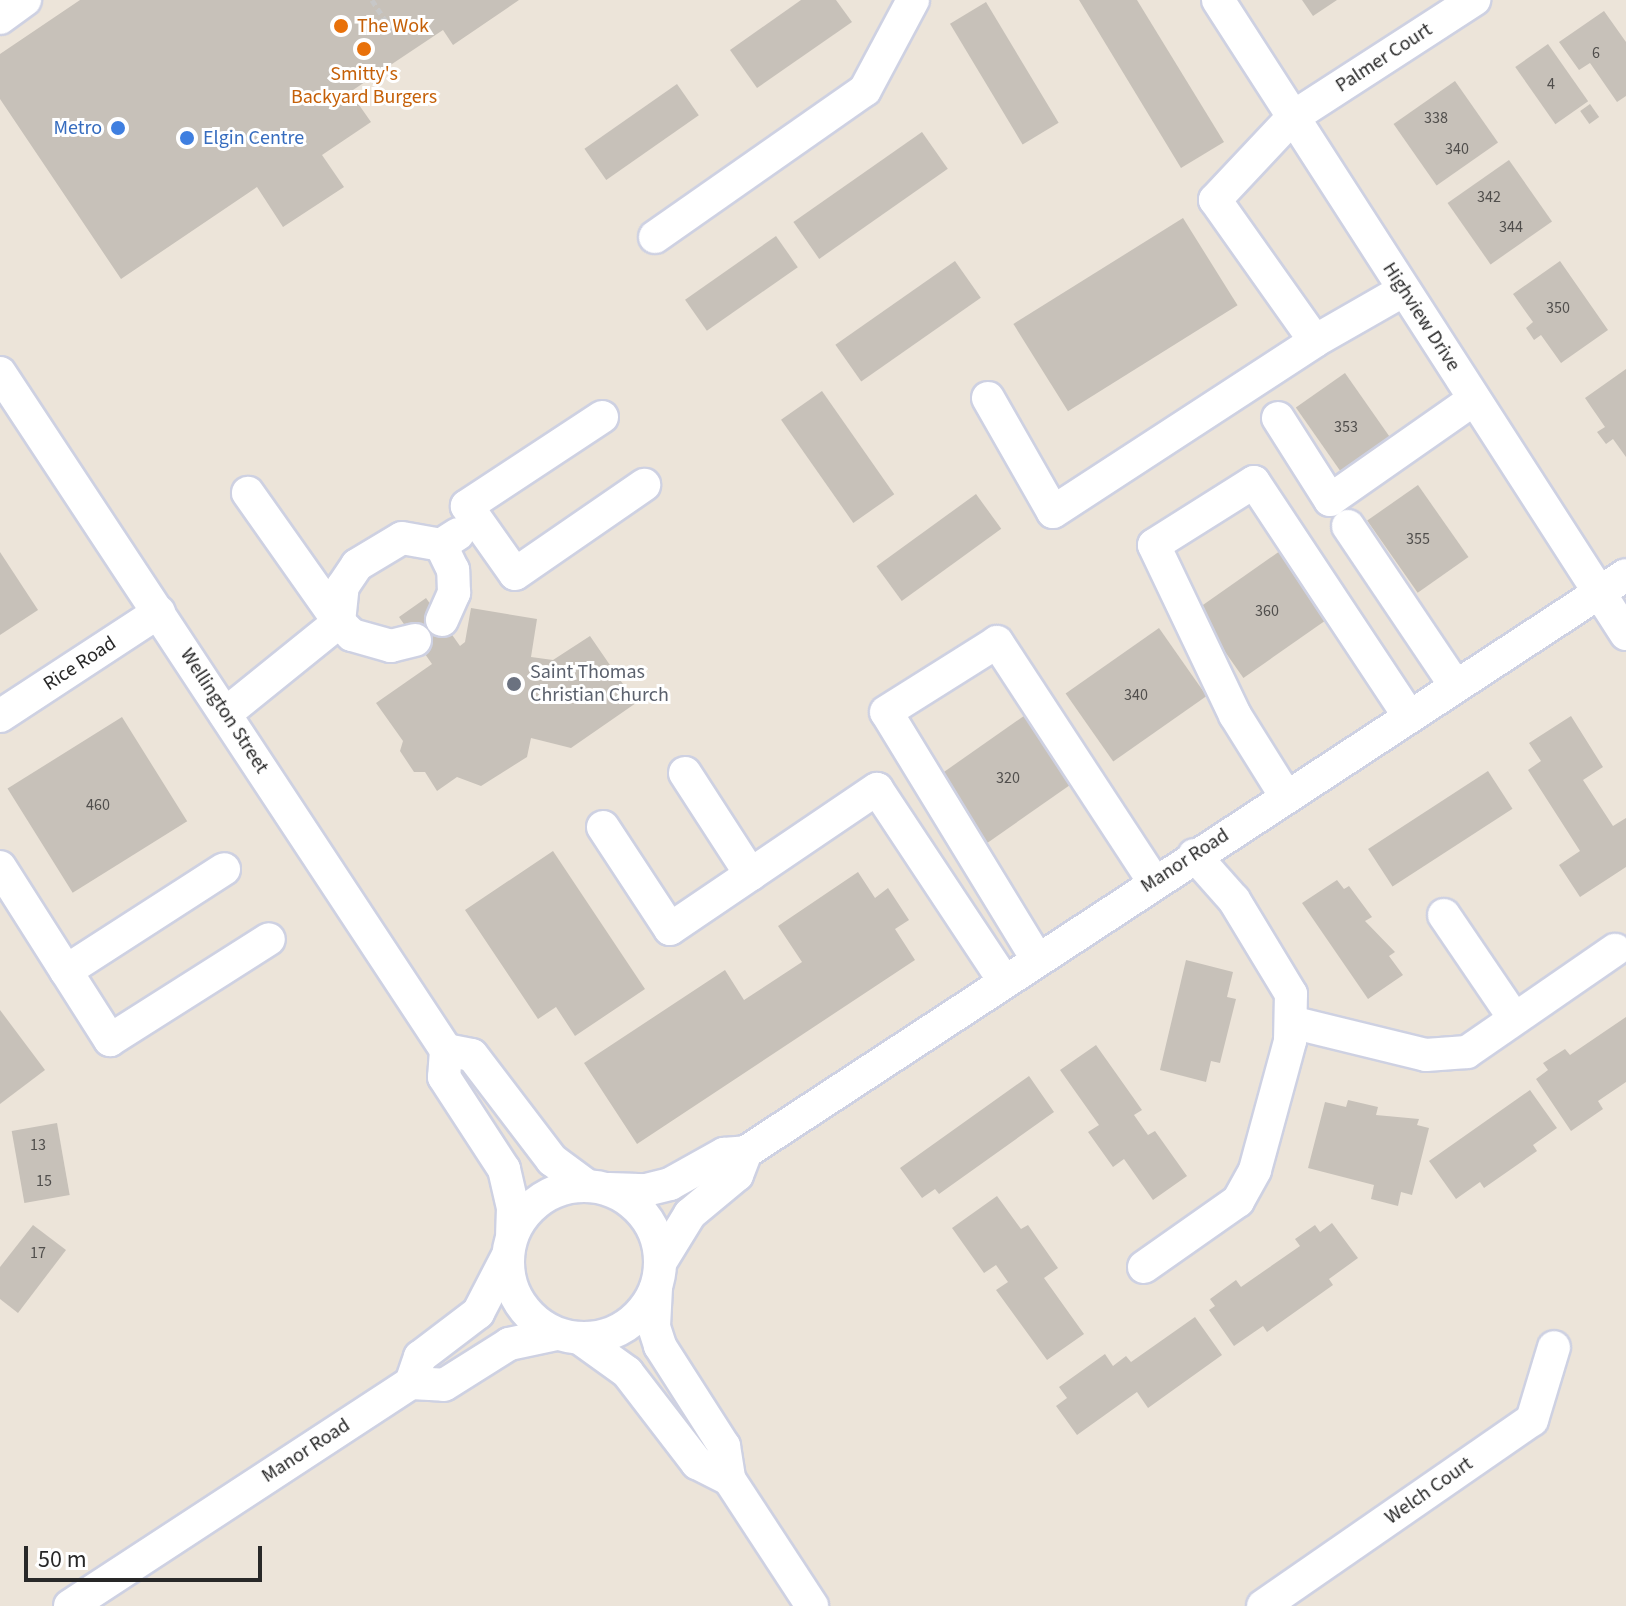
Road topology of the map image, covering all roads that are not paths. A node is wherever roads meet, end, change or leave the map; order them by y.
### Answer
1 (25, 0) edge
2 (913, 0) edge
3 (1218, 0) edge
4 (1474, 0) edge
5 (0, 18) edge
6 (1293, 117) junction
7 (655, 237) dead end
8 (1404, 290) junction
9 (1315, 341) junction
10 (0, 373) edge
11 (988, 398) dead end
12 (1474, 399) junction
13 (602, 417) dead end
14 (1278, 418) dead end
15 (644, 485) dead end
16 (248, 493) dead end
17 (477, 521) junction
18 (1348, 526) dead end
19 (441, 545) junction
20 (1626, 575) edge
21 (1598, 592) junction
22 (159, 612) junction
23 (442, 620) dead end
24 (339, 622) junction
25 (1626, 634) edge
26 (415, 640) dead end
27 (1455, 685) junction
28 (225, 714) junction
29 (1408, 715) junction
30 (0, 716) edge
31 (685, 773) dead end
32 (1285, 795) junction
33 (603, 827) dead end
34 (1194, 855) junction
35 (0, 867) edge
36 (224, 869) dead end
37 (751, 875) junction
38 (1154, 882) junction
39 (1444, 915) dead end
40 (269, 939) dead end
41 (1615, 950) dead end
42 (1037, 959) junction
43 (66, 971) junction
44 (1004, 981) junction
45 (1514, 1018) junction
46 (1291, 1022) junction
47 (446, 1050) junction
48 (746, 1152) junction
49 (598, 1187) junction
50 (509, 1245) junction
51 (1144, 1267) dead end
52 (658, 1275) junction
53 (568, 1336) junction
54 (1554, 1347) dead end
55 (411, 1383) junction
56 (729, 1479) junction
57 (70, 1606) edge
58 (812, 1606) edge
59 (1263, 1606) edge

1 - 5 street
2 - 7 street
3 - 6 street, Highview Drive
4 - 6 street, Palmer Court
6 - 8 street, Highview Drive
6 - 9 street, Palmer Court
8 - 9 street
8 - 12 street, Highview Drive
9 - 11 street
10 - 22 street, Wellington Street
12 - 14 street
12 - 21 street, Highview Drive
13 - 17 street
15 - 17 street
16 - 24 street
17 - 19 street
18 - 27 street
19 - 23 street
19 - 24 street
20 - 21 street, Manor Road
21 - 25 street, Highview Drive
21 - 27 street, Manor Road
22 - 28 street, Wellington Street
22 - 30 street, Rice Road
24 - 26 street
24 - 28 street
27 - 29 street, Manor Road
28 - 47 street, Wellington Street
29 - 32 street, Manor Road
29 - 32 street
31 - 37 street
32 - 34 street, Manor Road
33 - 37 street
34 - 38 street, Manor Road
34 - 46 street
35 - 43 street
36 - 43 street
37 - 44 street
38 - 42 street, Manor Road
38 - 42 street
39 - 45 street
40 - 43 street
41 - 45 street
42 - 44 street, Manor Road
44 - 48 street, Manor Road
45 - 46 street
46 - 51 street
47 - 49 street
47 - 50 street, Wellington Street
48 - 49 street, Manor Road
48 - 52 street, Manor Road
49 - 50 street
49 - 52 street
50 - 53 street
50 - 55 street
52 - 53 street
52 - 56 street
53 - 55 street
53 - 56 street
54 - 59 street, Welch Court
55 - 57 street, Manor Road
56 - 58 street

